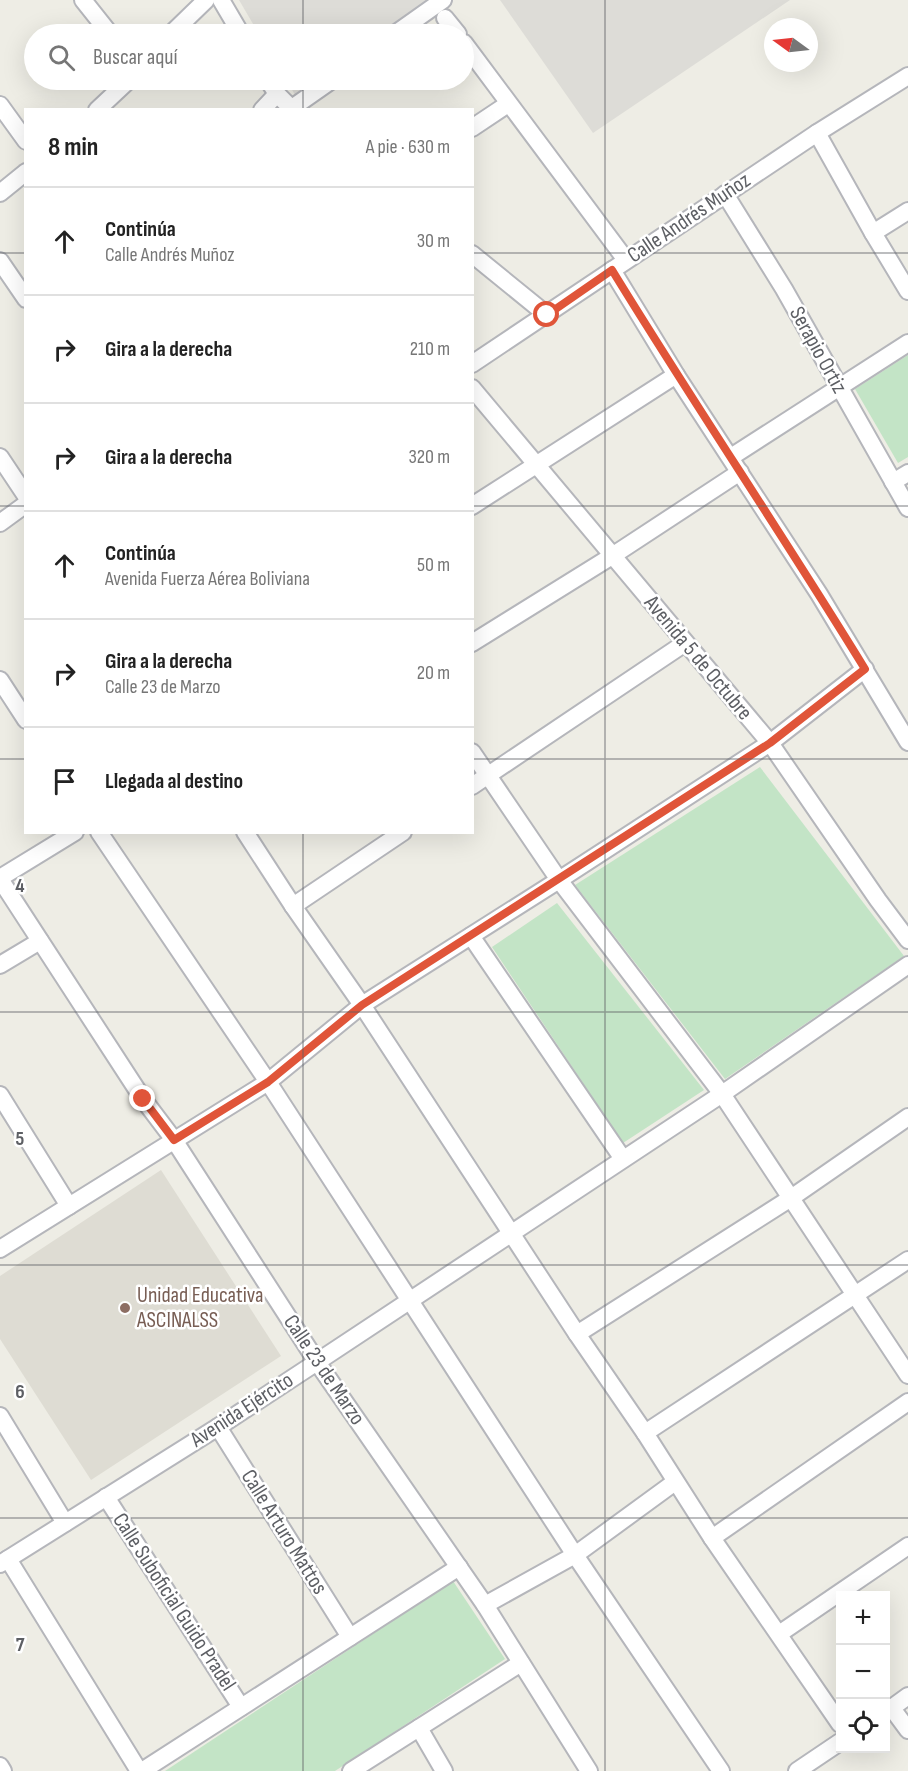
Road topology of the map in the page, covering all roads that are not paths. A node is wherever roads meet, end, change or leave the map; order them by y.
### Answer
1 (83, 0) edge
2 (206, 0) edge
3 (221, 0) edge
4 (443, 0) edge
5 (445, 18) dead end
6 (102, 24) edge
7 (181, 24) edge
8 (235, 24) edge
9 (409, 24) edge
10 (450, 24) edge
11 (474, 57) edge
12 (908, 76) edge
13 (118, 90) edge
14 (274, 90) edge
15 (319, 90) edge
16 (277, 94) junction
17 (508, 104) junction
18 (0, 105) edge
19 (99, 108) edge
20 (264, 108) edge
21 (292, 108) edge
22 (294, 108) edge
23 (474, 127) edge
24 (817, 133) junction
25 (24, 138) edge
26 (24, 174) edge
27 (0, 194) edge
28 (725, 194) junction
29 (908, 211) edge
30 (873, 234) junction
31 (474, 256) edge
32 (0, 261) edge
33 (619, 265) junction
34 (908, 291) edge
35 (24, 295) edge
36 (547, 315) junction
37 (908, 343) edge
38 (474, 363) edge
39 (676, 375) junction
40 (839, 387) junction
41 (474, 390) edge
42 (0, 457) edge
43 (730, 457) junction
44 (537, 465) junction
45 (740, 472) junction
46 (908, 473) edge
47 (893, 482) junction
48 (24, 493) edge
49 (24, 505) edge
50 (474, 505) edge
51 (908, 508) edge
52 (0, 522) edge
53 (612, 556) junction
54 (474, 642) edge
55 (686, 643) junction
56 (865, 669) junction
57 (0, 680) edge
58 (24, 717) edge
59 (908, 741) edge
60 (770, 743) junction
61 (474, 755) edge
62 (488, 775) junction
63 (474, 785) edge
64 (72, 834) edge
65 (100, 834) edge
66 (246, 834) edge
67 (400, 834) edge
68 (0, 878) edge
69 (559, 880) junction
70 (293, 906) junction
71 (471, 936) junction
72 (908, 940) edge
73 (40, 941) junction
74 (0, 965) edge
75 (908, 965) edge
76 (362, 1005) junction
77 (268, 1082) junction
78 (722, 1094) junction
79 (0, 1095) edge
80 (908, 1117) edge
81 (174, 1140) junction
82 (623, 1159) junction
83 (791, 1198) junction
84 (69, 1206) junction
85 (512, 1232) junction
86 (0, 1249) edge
87 (908, 1260) edge
88 (855, 1295) junction
89 (410, 1299) junction
90 (577, 1334) junction
91 (317, 1362) junction
92 (908, 1375) edge
93 (908, 1401) edge
94 (0, 1416) edge
95 (218, 1427) junction
96 (645, 1433) junction
97 (675, 1482) junction
98 (106, 1497) junction
99 (65, 1523) junction
100 (712, 1538) junction
101 (908, 1546) edge
102 (575, 1555) junction
103 (4, 1562) edge
104 (459, 1567) junction
105 (485, 1605) junction
106 (779, 1634) junction
107 (350, 1637) junction
108 (521, 1662) junction
109 (908, 1696) edge
110 (241, 1707) junction
111 (890, 1708) edge
112 (890, 1711) edge
113 (836, 1718) edge
114 (419, 1728) junction
115 (908, 1730) edge
116 (836, 1745) edge
117 (0, 1766) edge
118 (3, 1771) edge
119 (140, 1771) edge
120 (351, 1771) edge
121 (444, 1771) edge
122 (590, 1771) edge
123 (721, 1771) edge
124 (797, 1771) edge

1 - 6 street
2 - 7 street
3 - 8 street
4 - 9 street
5 - 10 street
11 - 17 street
12 - 24 street, Calle Andrés Muñoz
13 - 19 street
14 - 16 street
15 - 22 street
16 - 20 street
16 - 21 street
17 - 23 street
17 - 33 street
18 - 25 street
24 - 28 street, Calle Andrés Muñoz
24 - 30 street
26 - 27 street
28 - 33 street, Calle Andrés Muñoz
28 - 40 street, Serapio Ortiz
29 - 30 street
30 - 34 street
31 - 36 street
32 - 35 street
33 - 36 street, Calle Andrés Muñoz
33 - 39 street
36 - 38 street, Calle Andrés Muñoz
37 - 40 street
39 - 43 street
39 - 44 street
40 - 43 street
40 - 47 street, Serapio Ortiz
41 - 44 street, Avenida 5 de Octubre
42 - 48 street
43 - 45 street
44 - 50 street
44 - 53 street, Avenida 5 de Octubre
45 - 53 street
45 - 56 street
46 - 47 street
47 - 51 street, Serapio Ortiz
49 - 52 street
53 - 54 street
53 - 55 street, Avenida 5 de Octubre
55 - 60 street, Avenida 5 de Octubre
55 - 62 street
56 - 59 street
56 - 60 street
57 - 58 street
60 - 69 street
60 - 72 street, Avenida 5 de Octubre
61 - 62 street
62 - 63 street
62 - 69 street
64 - 68 street
65 - 77 street
66 - 70 street
67 - 70 street
68 - 73 street, Calle 23 de Marzo
69 - 71 street
69 - 78 street
70 - 76 street
71 - 76 street
71 - 82 street
73 - 74 street
73 - 81 street, Calle 23 de Marzo
75 - 78 street, Avenida Ejército
76 - 77 street
76 - 85 street
77 - 81 street
77 - 89 street
78 - 82 street, Avenida Ejército
78 - 83 street
79 - 84 street
80 - 83 street
81 - 84 street
81 - 91 street, Calle 23 de Marzo
82 - 85 street, Avenida Ejército
83 - 88 street
83 - 90 street
84 - 86 street
85 - 89 street, Avenida Ejército
85 - 90 street
87 - 88 street
88 - 92 street
88 - 96 street
89 - 91 street, Avenida Ejército
89 - 102 street
90 - 96 street
91 - 95 street, Avenida Ejército
91 - 104 street, Calle 23 de Marzo
93 - 100 street
94 - 99 street
95 - 98 street, Avenida Ejército
95 - 107 street, Calle Arturo Mattos
96 - 97 street
97 - 100 street
97 - 102 street
98 - 99 street, Avenida Ejército
98 - 110 street, Calle Suboficial Guido Pradel
99 - 103 street, Avenida Ejército
100 - 106 street
101 - 106 street
102 - 105 street
102 - 123 street
103 - 119 street
104 - 105 street, Calle 23 de Marzo
104 - 107 street
105 - 108 street, Calle 23 de Marzo
106 - 113 street
107 - 110 street
108 - 114 street
108 - 122 street, Calle 23 de Marzo
109 - 111 street
110 - 119 street
112 - 115 street
114 - 120 street
114 - 121 street
116 - 124 street
117 - 118 street

